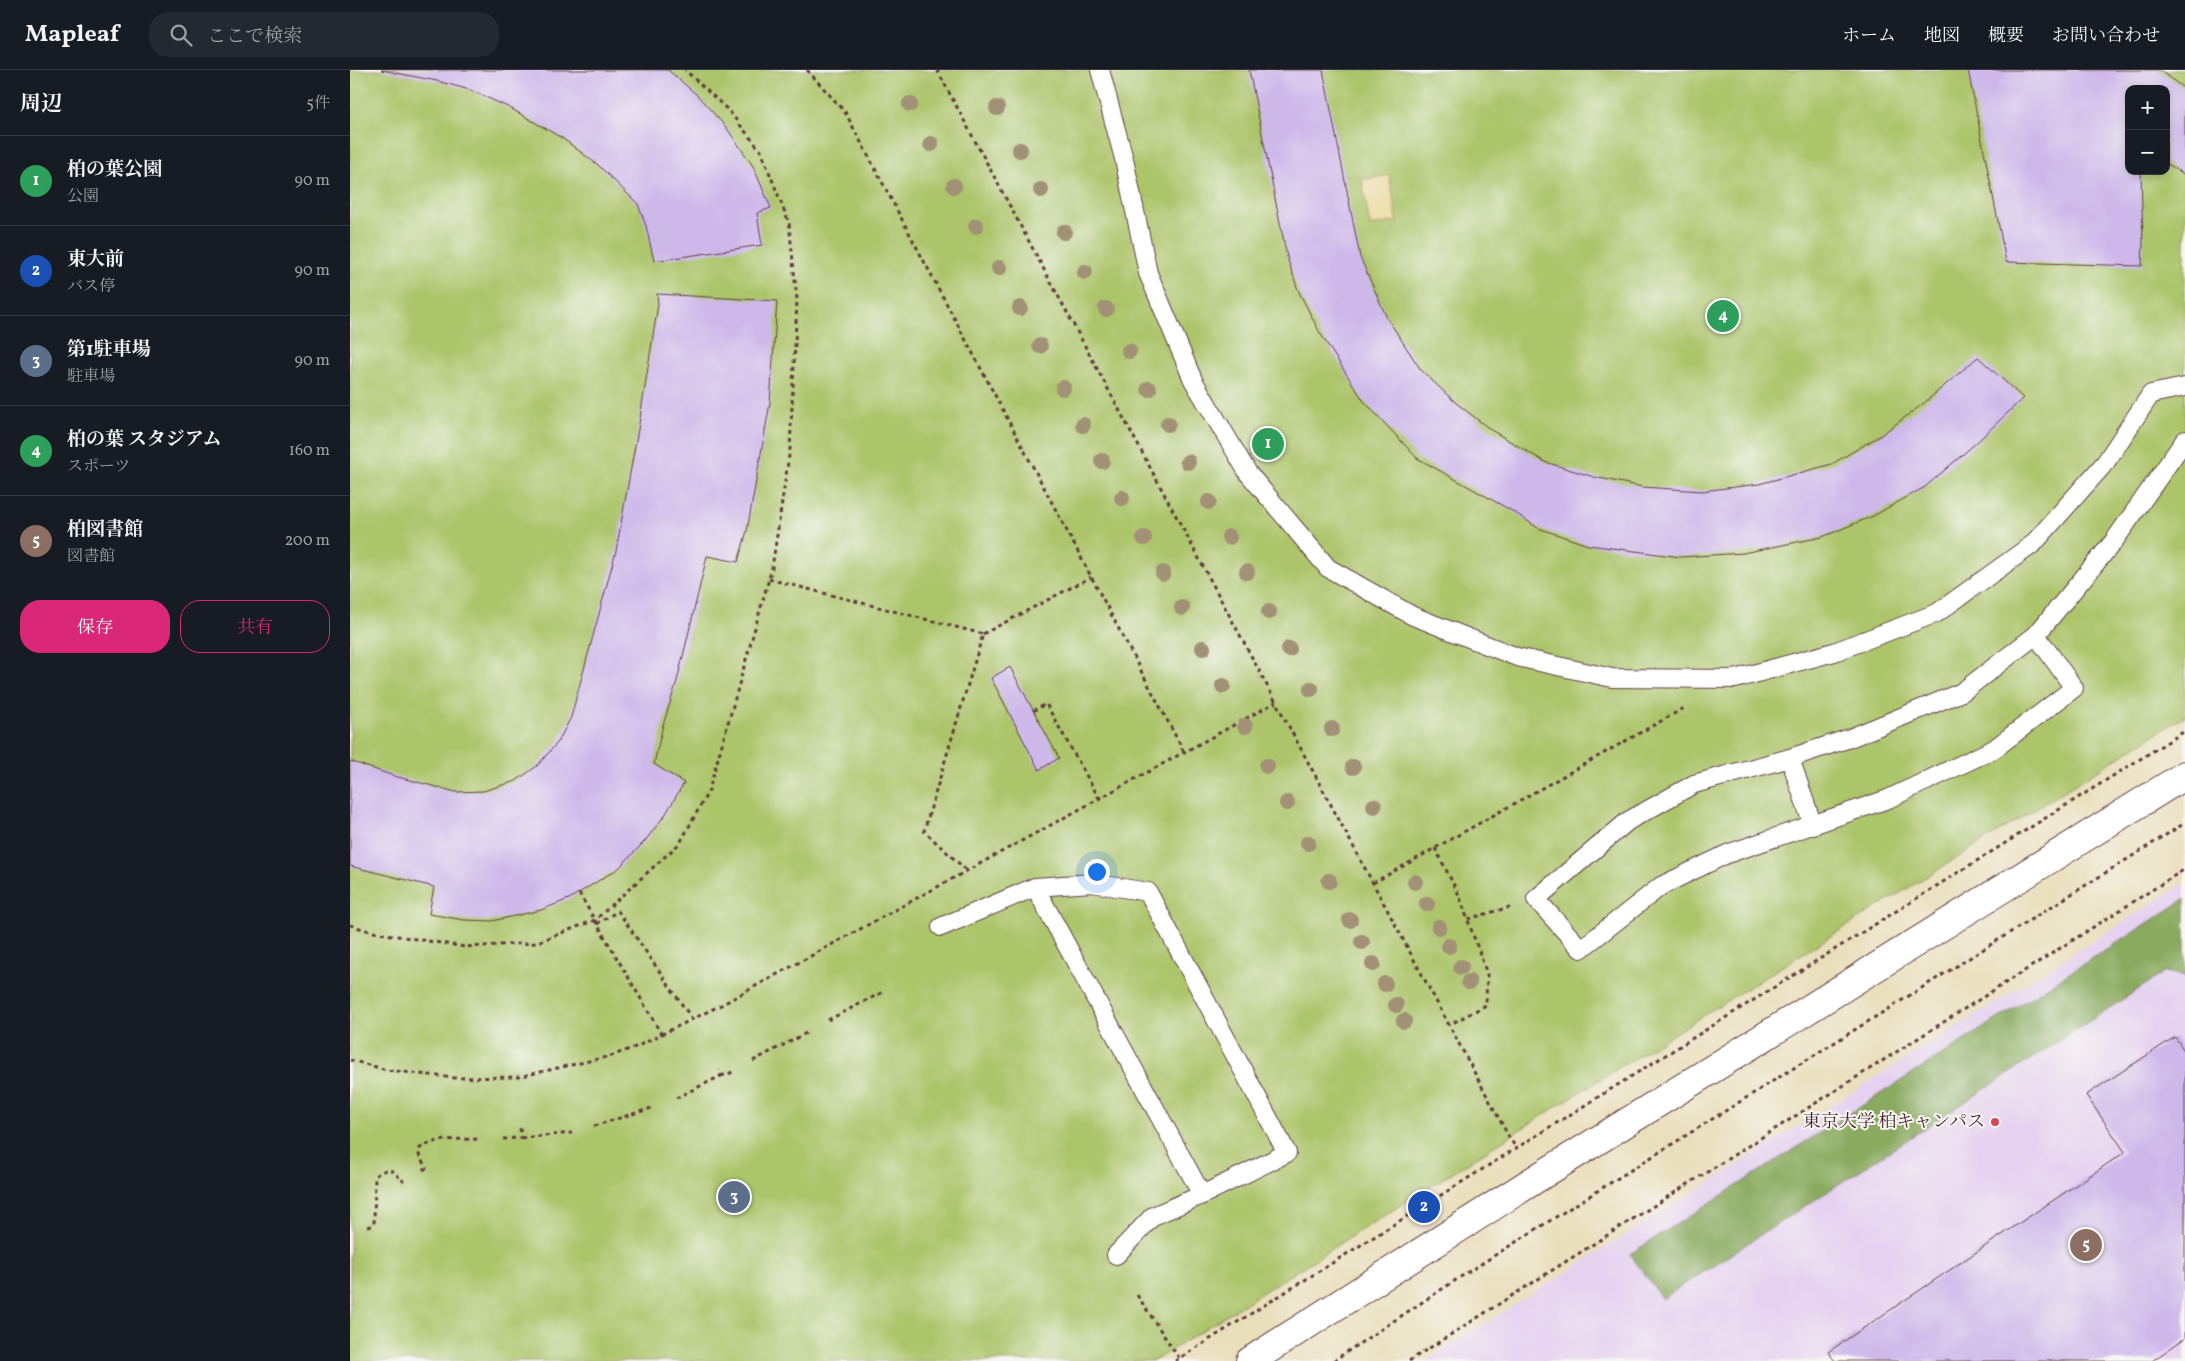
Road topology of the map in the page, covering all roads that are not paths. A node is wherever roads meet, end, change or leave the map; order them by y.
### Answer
1 (1100, 70) edge
2 (2185, 387) edge
3 (2185, 440) edge
4 (2036, 635) junction
5 (1790, 758) junction
6 (2185, 775) edge
7 (1813, 826) junction
8 (1035, 887) junction
9 (941, 927) dead end
10 (1202, 1195) junction
11 (1116, 1255) dead end
12 (1250, 1361) edge

1 - 2 lane
3 - 4 lane
4 - 5 lane
4 - 7 lane
5 - 7 lane
5 - 7 lane
6 - 12 street
8 - 9 lane
8 - 10 lane
8 - 10 lane
10 - 11 lane

